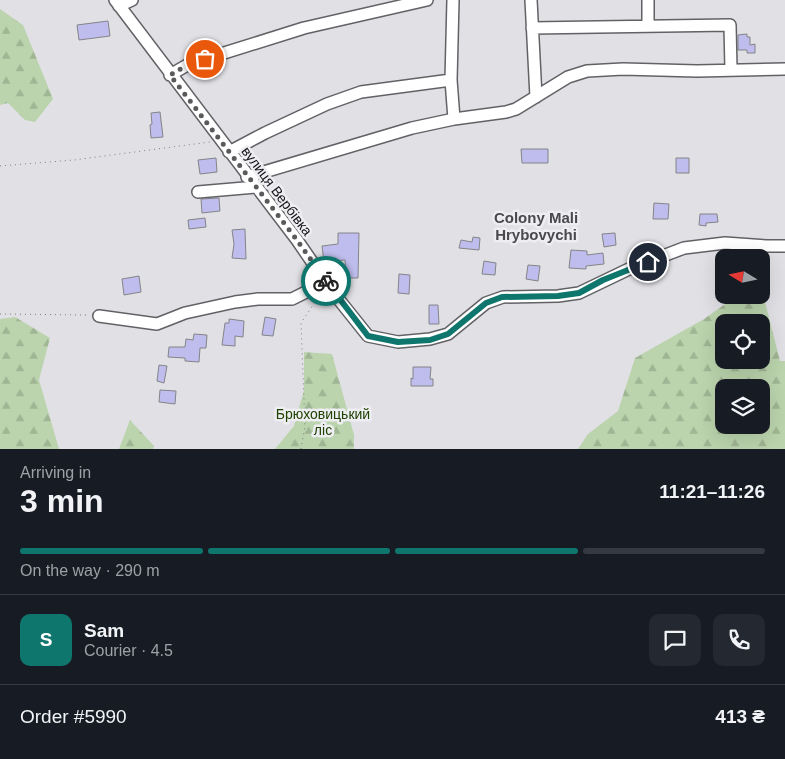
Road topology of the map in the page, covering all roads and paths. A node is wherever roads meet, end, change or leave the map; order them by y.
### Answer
1 (132, 0) edge
2 (427, 0) edge
3 (453, 0) edge
4 (531, 0) edge
5 (648, 0) edge
6 (117, 3) edge
7 (648, 26) junction
8 (532, 28) junction
9 (785, 69) edge
10 (731, 70) junction
11 (170, 75) junction
12 (452, 80) junction
13 (536, 97) junction
14 (454, 119) junction
15 (220, 141) junction
16 (229, 152) junction
17 (0, 166) edge
18 (247, 177) junction
19 (256, 187) junction
20 (198, 192) dead end
21 (785, 246) edge
22 (318, 270) junction
23 (317, 299) dead end
24 (0, 314) edge
25 (99, 316) joint
26 (301, 449) edge

1 - 6 street
2 - 11 street
3 - 12 street
4 - 8 street
5 - 7 street
6 - 11 street, вулиця Вербівка
7 - 8 street
7 - 10 street
8 - 13 street
9 - 10 street
10 - 13 street
11 - 15 street, вулиця Вербівка
12 - 14 street
12 - 16 street
13 - 14 street
14 - 18 street
15 - 16 street, вулиця Вербівка
15 - 17 path
16 - 18 street, вулиця Вербівка
18 - 19 street, вулиця Вербівка
19 - 20 street
19 - 22 street, вулиця Вербівка
21 - 22 street, вулиця Вербівка
22 - 25 street
23 - 26 path
24 - 25 path

